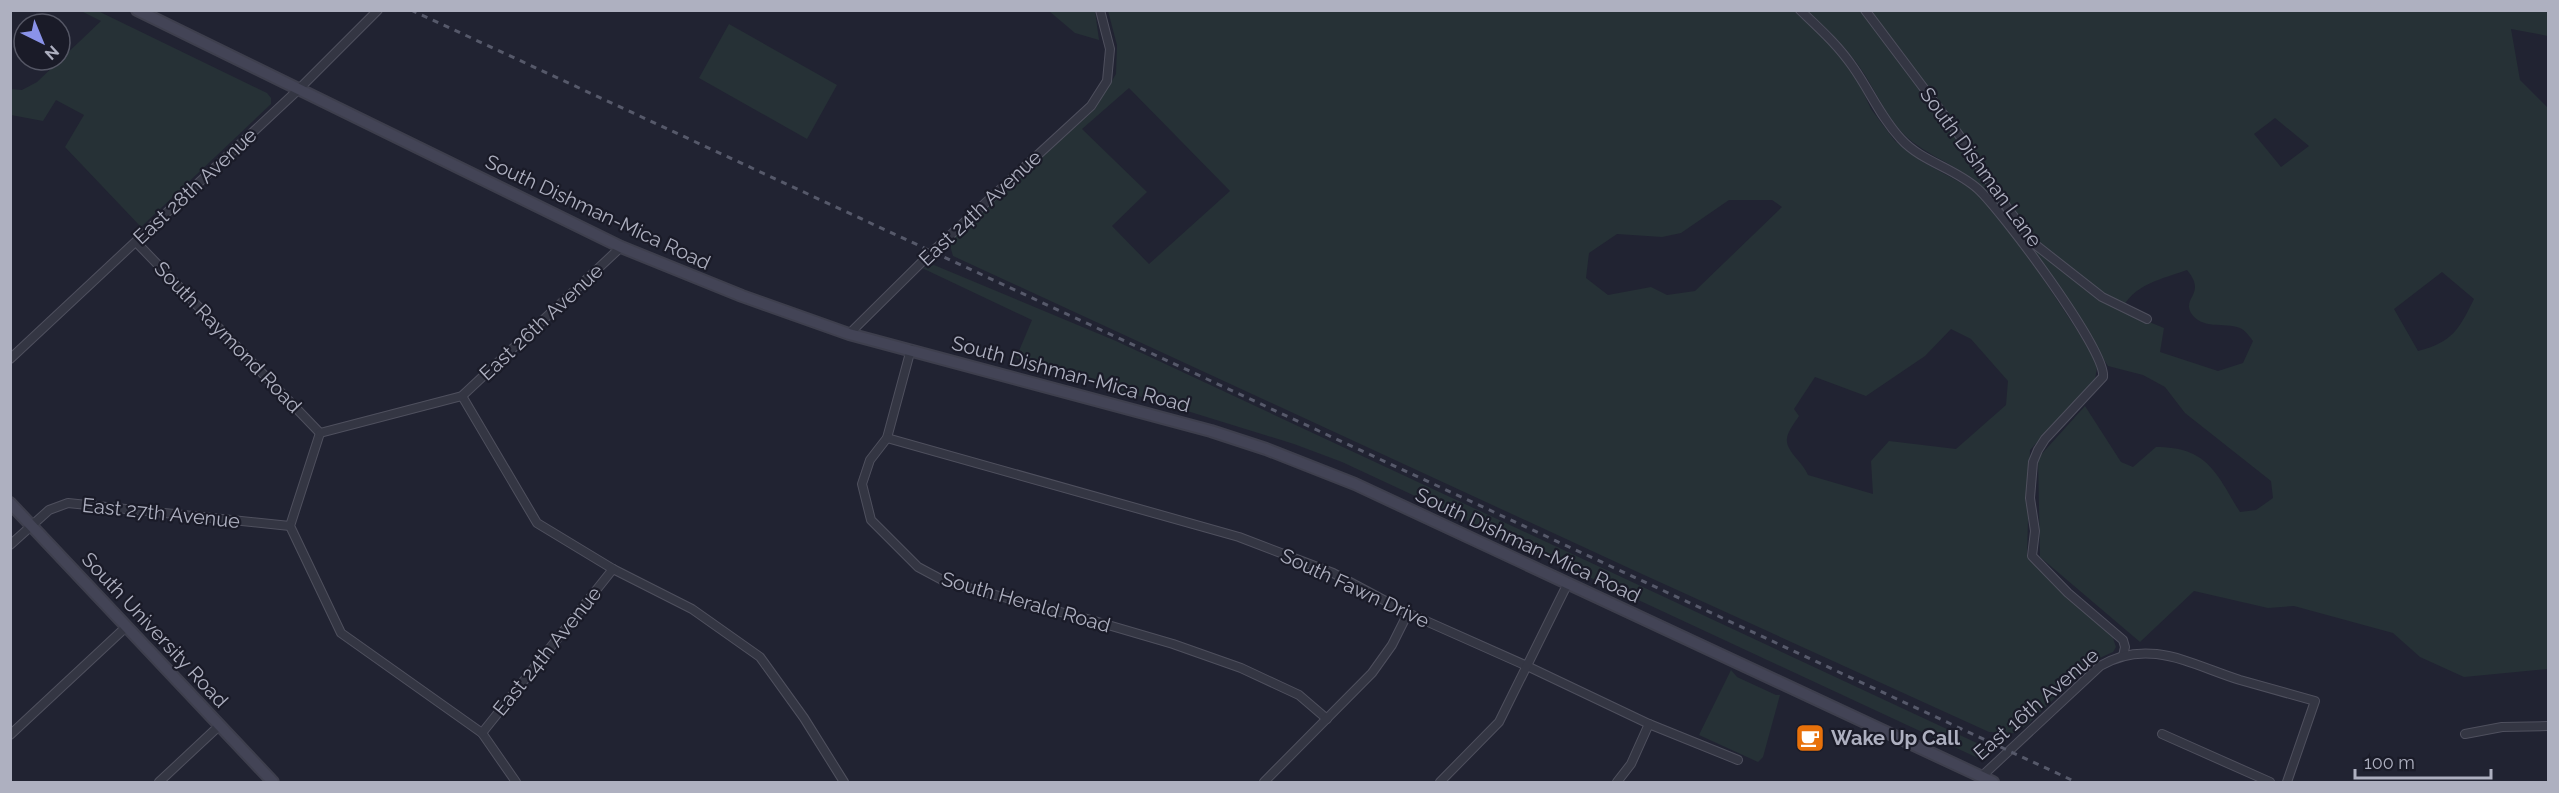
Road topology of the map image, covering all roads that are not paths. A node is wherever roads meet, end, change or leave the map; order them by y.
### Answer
1 (137, 10) edge
2 (378, 10) edge
3 (1100, 10) edge
4 (1800, 10) edge
5 (1865, 10) edge
6 (298, 89) junction
7 (136, 242) junction
8 (621, 247) junction
9 (2147, 319) dead end
10 (849, 333) junction
11 (911, 349) junction
12 (10, 359) edge
13 (462, 396) junction
14 (320, 433) junction
15 (887, 438) junction
16 (10, 503) edge
17 (31, 525) junction
18 (290, 526) junction
19 (10, 545) edge
20 (613, 569) junction
21 (1568, 583) junction
22 (1408, 613) junction
23 (126, 627) junction
24 (2123, 656) junction
25 (1527, 666) junction
26 (1327, 719) junction
27 (1649, 724) junction
28 (220, 725) junction
29 (2548, 726) edge
30 (482, 733) junction
31 (2162, 734) dead end
32 (2465, 734) dead end
33 (10, 735) edge
34 (1738, 760) dead end
35 (1978, 780) edge
36 (159, 783) edge
37 (273, 783) edge
38 (516, 783) edge
39 (844, 783) edge
40 (1264, 783) edge
41 (1440, 783) edge
42 (1617, 783) edge
43 (1993, 783) edge
44 (2270, 783) edge
45 (2287, 783) edge

1 - 6 main road, South Dishman-Mica Road
2 - 6 street, East 28th Avenue
3 - 10 street, East 24th Avenue
4 - 24 street
5 - 9 street, South Dishman Lane
6 - 7 street, East 28th Avenue
6 - 8 main road, South Dishman-Mica Road
7 - 12 street, East 28th Avenue
7 - 14 street, South Raymond Road
8 - 10 main road, South Dishman-Mica Road
8 - 13 street, East 26th Avenue
10 - 11 main road, South Dishman-Mica Road
11 - 15 street, South Herald Road
11 - 21 main road, South Dishman-Mica Road
13 - 14 street
13 - 20 street
14 - 18 street
15 - 22 street, South Fawn Drive
15 - 26 street, South Herald Road
16 - 17 main road, South University Road
17 - 18 street, East 27th Avenue
17 - 19 street, East 27th Avenue
17 - 23 main road, South University Road
18 - 30 street
20 - 30 street, East 24th Avenue
20 - 39 street
21 - 25 street
21 - 35 main road, South Dishman-Mica Road
22 - 25 street, South Fawn Drive
22 - 26 street
23 - 28 main road, South University Road
23 - 33 street
24 - 35 street, East 16th Avenue
24 - 45 street
25 - 27 street, South Fawn Drive
25 - 41 street
26 - 40 street
27 - 34 street, South Fawn Drive
27 - 42 street
28 - 36 street
28 - 37 main road, South University Road
29 - 32 street
30 - 38 street
31 - 44 street
35 - 43 main road, South Dishman-Mica Road

